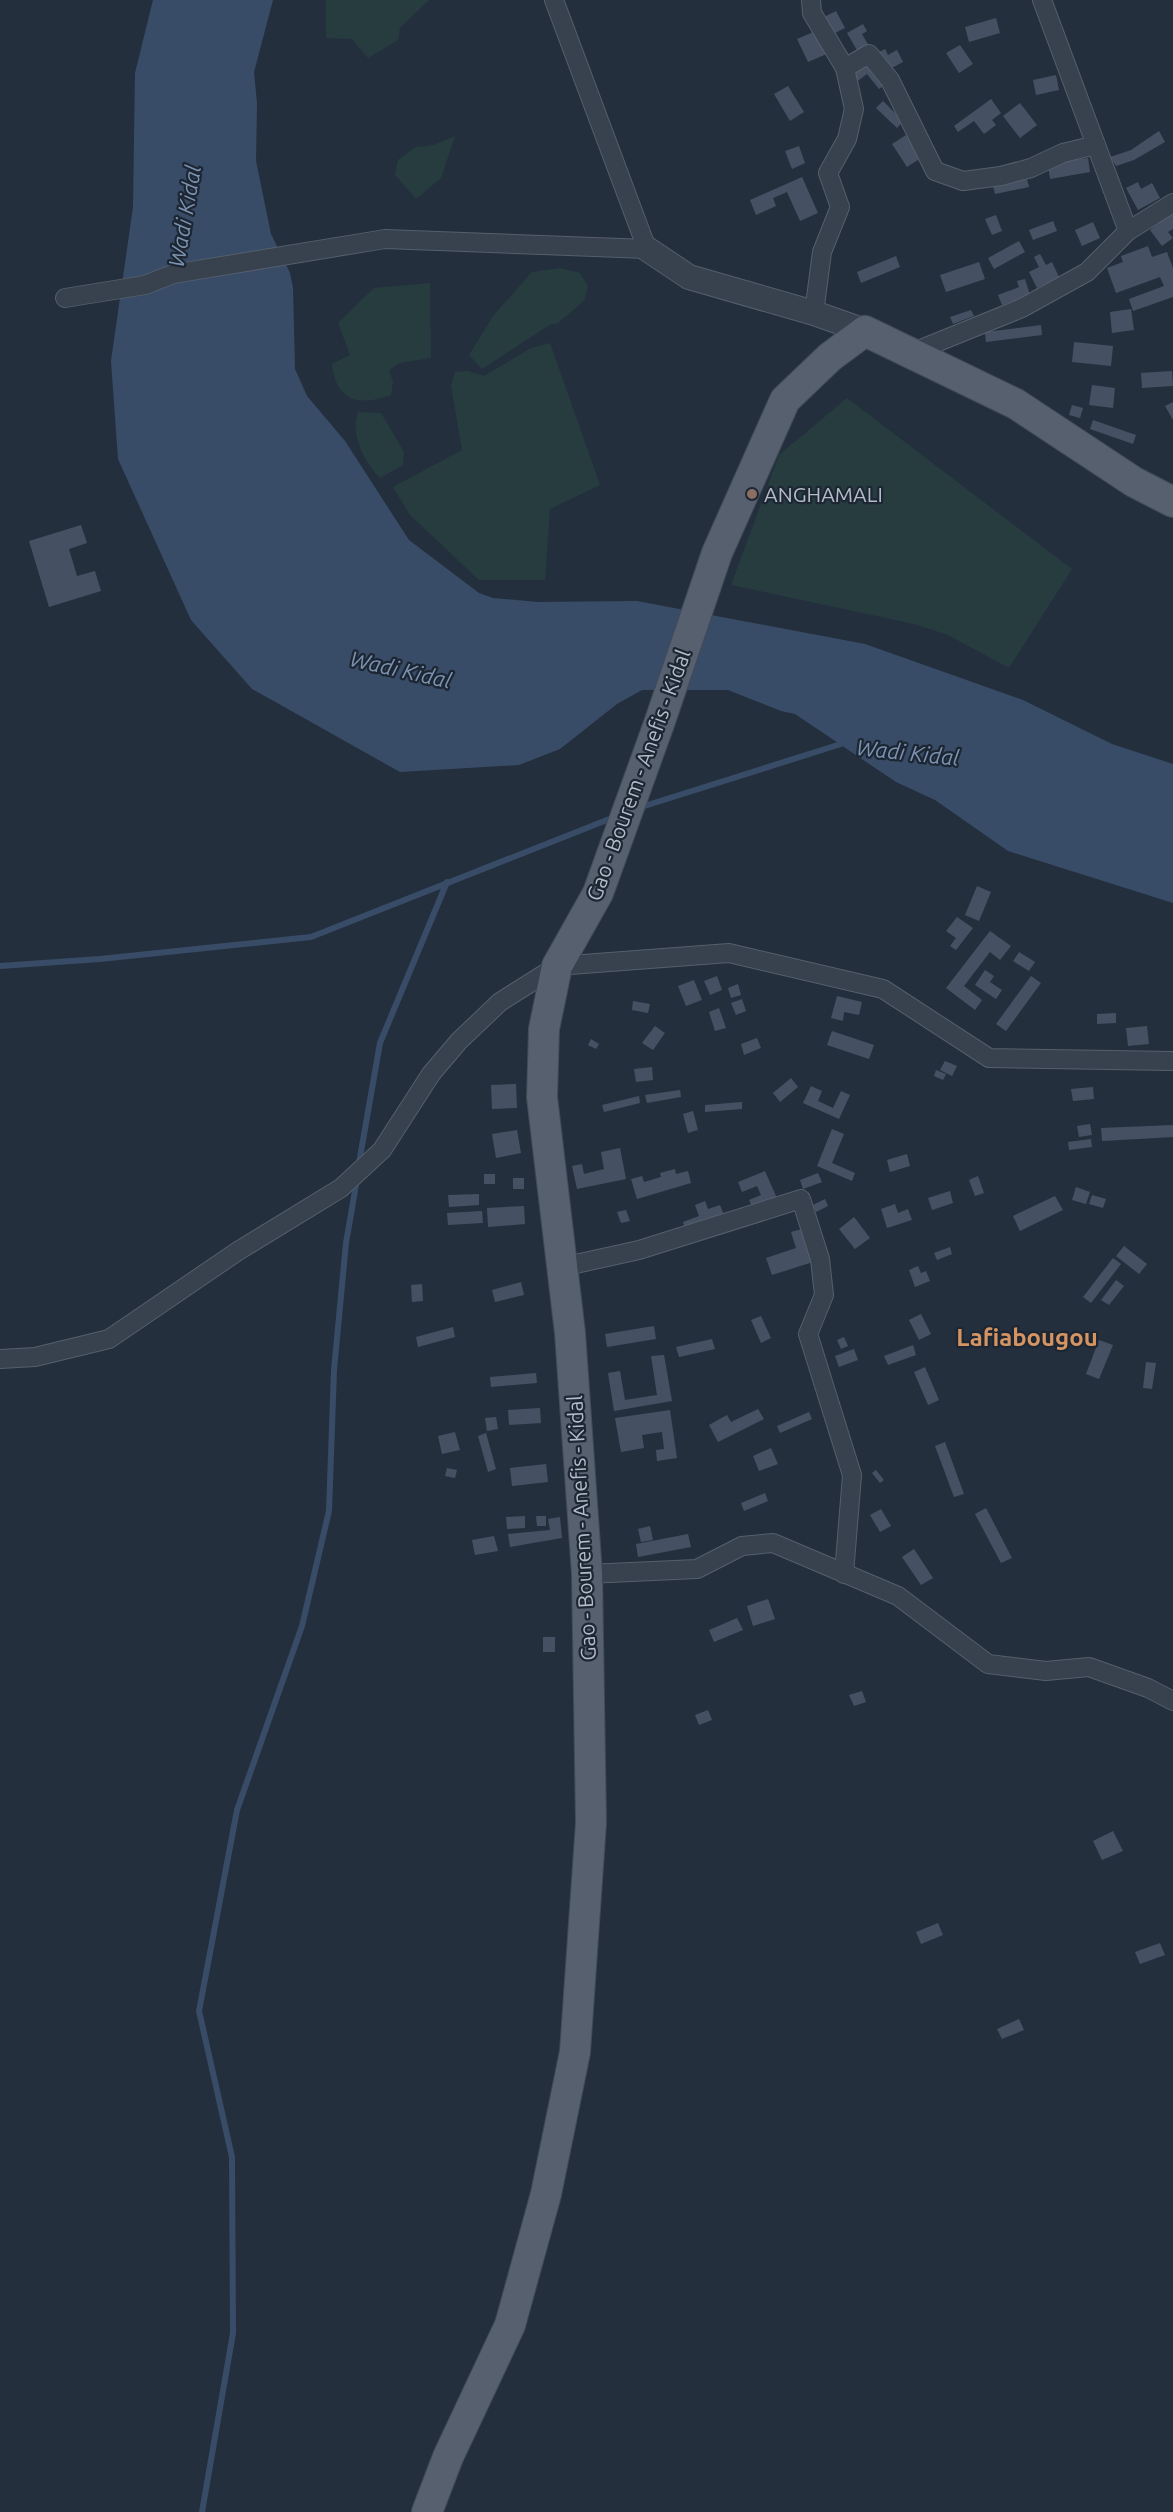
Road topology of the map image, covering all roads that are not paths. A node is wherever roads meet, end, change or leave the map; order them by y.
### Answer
1 (554, 0) edge
2 (811, 0) edge
3 (1042, 0) edge
4 (845, 68) junction
5 (1096, 145) junction
6 (1173, 203) edge
7 (1128, 231) junction
8 (647, 249) junction
9 (65, 298) dead end
10 (814, 313) junction
11 (865, 331) junction
12 (911, 353) junction
13 (1173, 502) edge
14 (557, 966) junction
15 (1173, 1061) edge
16 (562, 1267) junction
17 (0, 1359) edge
18 (586, 1574) junction
19 (844, 1574) junction
20 (1173, 1701) edge
21 (427, 2512) edge

1 - 8 street
2 - 4 street
3 - 5 street
4 - 5 street
4 - 10 street
5 - 7 street
6 - 7 street
7 - 12 street
8 - 9 street
8 - 10 street
10 - 11 street
11 - 12 main road
11 - 14 main road, Gao - Bourem - Anefis - Kidal
12 - 13 main road
14 - 15 street
14 - 16 main road, Gao - Bourem - Anefis - Kidal
14 - 17 street
16 - 18 main road, Gao - Bourem - Anefis - Kidal
16 - 19 street
18 - 19 street
18 - 21 main road, Gao - Bourem - Anefis - Kidal
19 - 20 street

